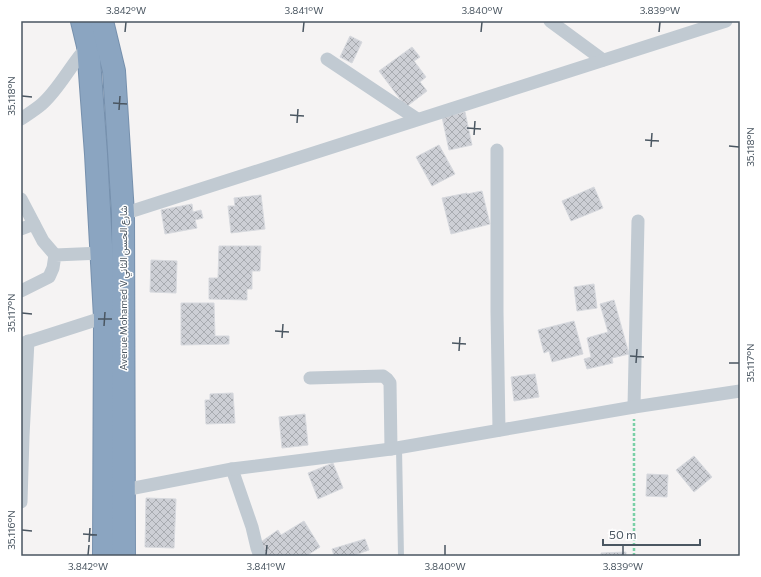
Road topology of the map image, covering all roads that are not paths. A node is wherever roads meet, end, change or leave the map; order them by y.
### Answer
1 (82, 21) edge
2 (102, 21) edge
3 (550, 21) edge
4 (726, 21) edge
5 (88, 46) junction
6 (327, 59) dead end
7 (603, 60) junction
8 (21, 118) edge
9 (417, 119) junction
10 (497, 150) dead end
11 (21, 199) edge
12 (123, 214) junction
13 (638, 222) dead end
14 (34, 224) junction
15 (21, 230) edge
16 (102, 253) junction
17 (56, 255) junction
18 (21, 290) edge
19 (105, 317) junction
20 (24, 342) edge
21 (310, 378) dead end
22 (740, 391) edge
23 (634, 407) junction
24 (499, 430) junction
25 (22, 437) edge
26 (395, 449) junction
27 (232, 469) junction
28 (124, 490) junction
29 (21, 502) edge
30 (104, 556) edge
31 (124, 556) edge
32 (260, 556) edge
33 (401, 556) edge

1 - 5 highway, Avenue Mohamed V شارع الحسن الثاني
2 - 12 highway, Avenue Mohamed V شارع الحسن الثاني
3 - 7 street
4 - 7 street
5 - 8 street
5 - 16 highway, Avenue Mohamed V شارع الحسن الثاني
6 - 9 street
7 - 9 street
9 - 12 street
10 - 24 street
11 - 14 street
12 - 28 highway, Avenue Mohamed V شارع الحسن الثاني
13 - 23 street
14 - 15 street
14 - 17 street
16 - 17 street
16 - 19 highway, Avenue Mohamed V شارع الحسن الثاني
17 - 18 street
19 - 20 street
19 - 30 highway, Avenue Mohamed V شارع الحسن الثاني
20 - 25 street
21 - 26 street
22 - 23 street
23 - 24 street
24 - 26 street
25 - 29 street
26 - 27 street
26 - 33 lane
27 - 28 street
27 - 32 street
28 - 31 highway, Avenue Mohamed V شارع الحسن الثاني

